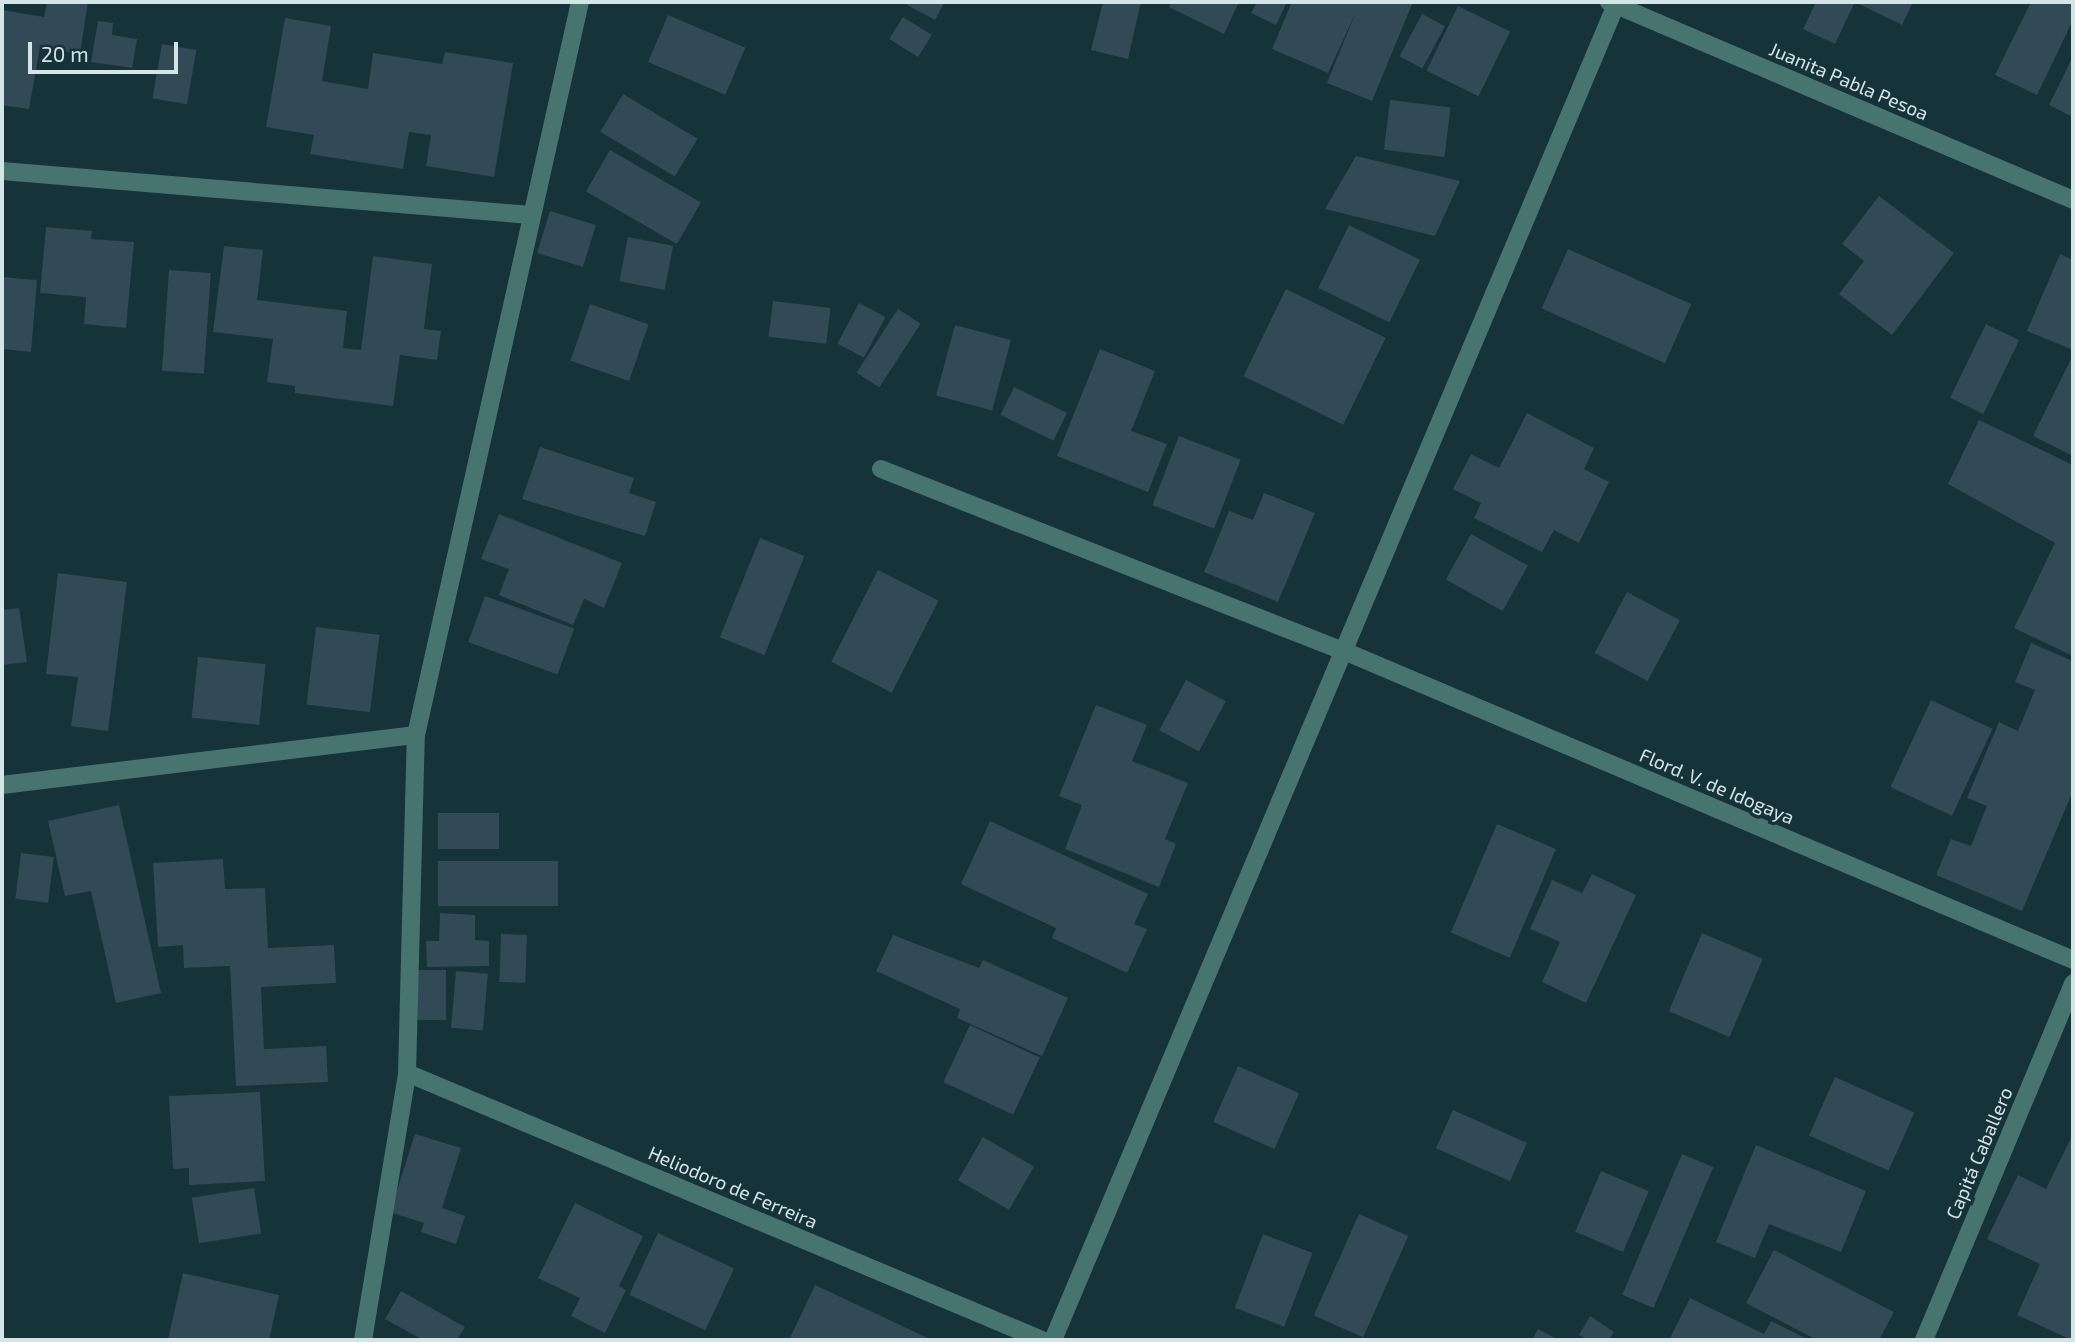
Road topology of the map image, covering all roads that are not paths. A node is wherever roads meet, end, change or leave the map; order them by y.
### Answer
1 (580, 2) edge
2 (1614, 3) edge
3 (2, 171) edge
4 (2073, 200) edge
5 (530, 215) junction
6 (881, 469) dead end
7 (1344, 651) junction
8 (416, 735) junction
9 (2, 785) edge
10 (2073, 960) edge
11 (2073, 983) edge
12 (407, 1073) junction
13 (363, 1340) edge
14 (1042, 1340) edge
15 (1053, 1340) edge
16 (1924, 1340) edge

1 - 5 street
2 - 4 street, Juanita Pabla Pesoa
2 - 7 street
3 - 5 street
5 - 8 street
6 - 7 street, Flord. V. de Idogaya
7 - 10 street, Flord. V. de Idogaya
7 - 15 street
8 - 9 street
8 - 12 street
11 - 16 street, Capitá Caballero
12 - 13 street
12 - 14 street, Heliodoro de Ferreira

